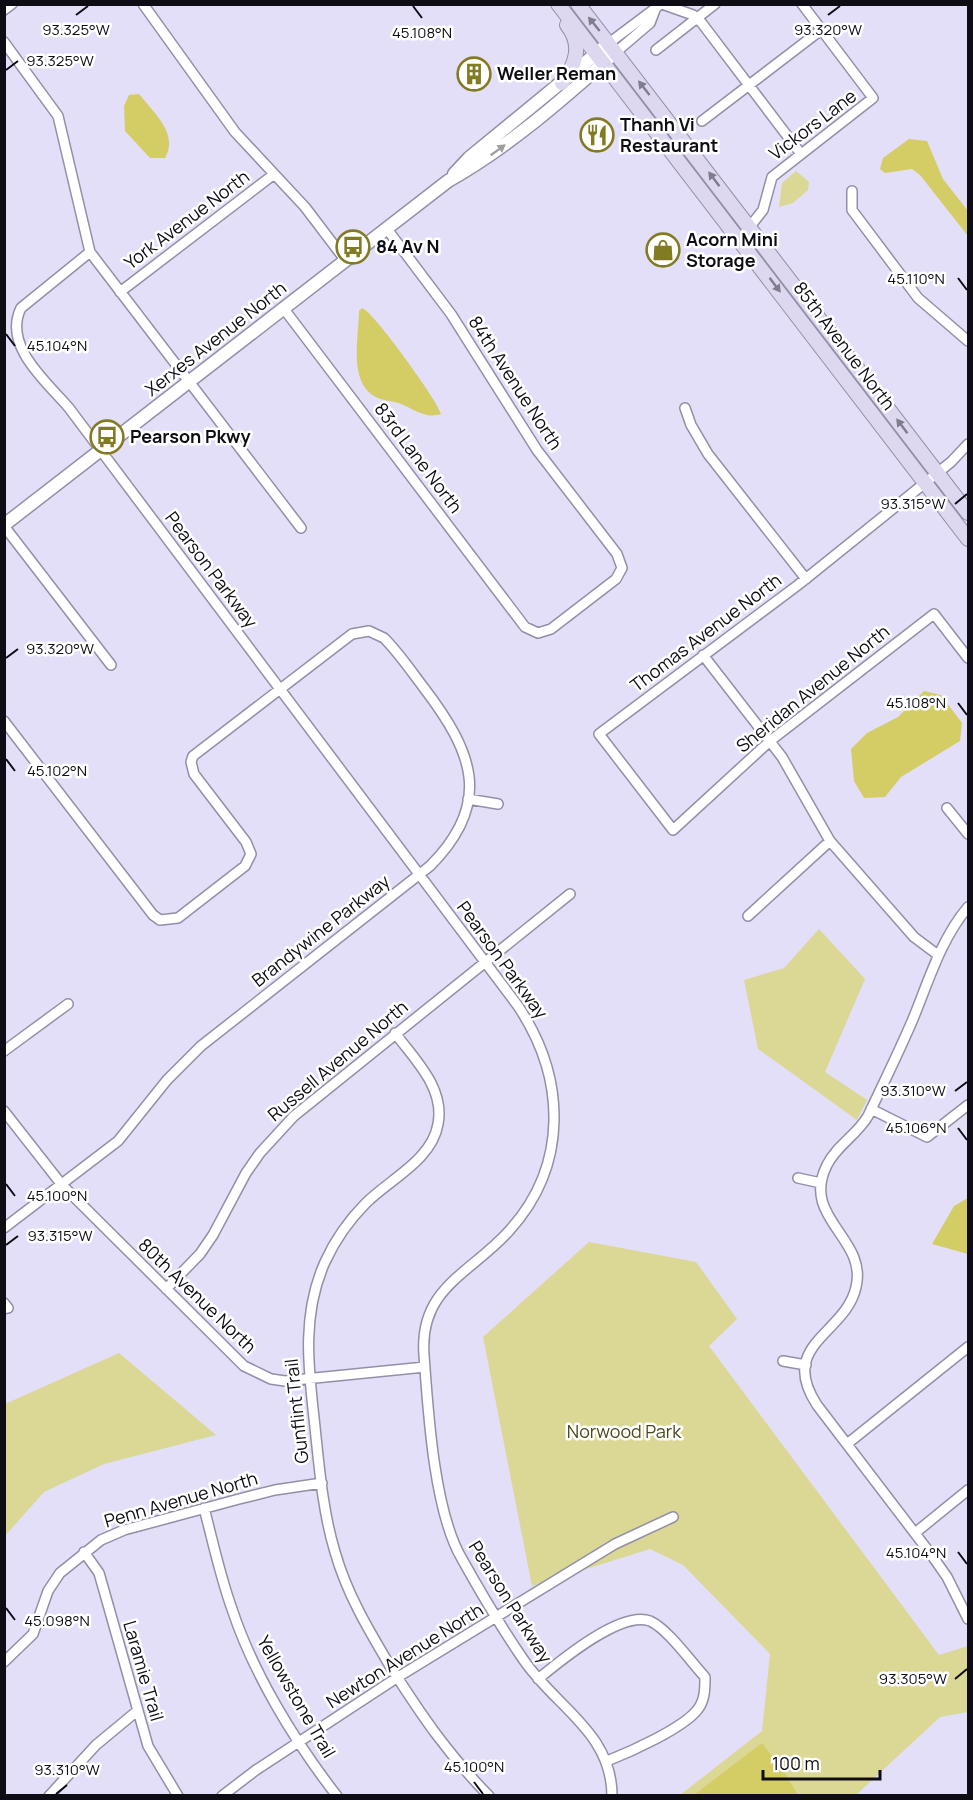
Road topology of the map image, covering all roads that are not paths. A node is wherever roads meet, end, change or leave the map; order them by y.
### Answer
1 (12, 4) edge
2 (143, 4) edge
3 (550, 4) edge
4 (558, 4) edge
5 (578, 4) edge
6 (715, 4) edge
7 (802, 4) edge
8 (659, 6) edge
9 (4, 10) edge
10 (698, 18) junction
11 (821, 30) junction
12 (4, 42) edge
13 (613, 48) junction
14 (656, 50) dead end
15 (601, 58) junction
16 (562, 83) junction
17 (749, 86) junction
18 (702, 121) dead end
19 (801, 154) junction
20 (273, 175) junction
21 (448, 181) junction
22 (852, 191) dead end
23 (748, 225) junction
24 (387, 229) junction
25 (740, 239) junction
26 (90, 252) junction
27 (346, 261) junction
28 (120, 292) junction
29 (284, 309) junction
30 (969, 341) edge
31 (191, 381) junction
32 (686, 408) dead end
33 (969, 444) edge
34 (101, 450) junction
35 (938, 473) junction
36 (925, 482) junction
37 (969, 513) edge
38 (4, 526) edge
39 (301, 528) dead end
40 (969, 539) edge
41 (806, 579) junction
42 (525, 627) joint
43 (703, 656) junction
44 (969, 658) edge
45 (111, 665) dead end
46 (279, 689) junction
47 (4, 721) edge
48 (770, 741) junction
49 (468, 799) junction
50 (498, 804) dead end
51 (947, 808) dead end
52 (673, 830) joint
53 (969, 834) edge
54 (830, 841) junction
55 (419, 874) junction
56 (570, 894) dead end
57 (969, 907) edge
58 (748, 916) dead end
59 (938, 955) junction
60 (485, 962) junction
61 (68, 1004) dead end
62 (395, 1033) junction
63 (4, 1051) edge
64 (969, 1105) edge
65 (871, 1109) junction
66 (4, 1111) edge
67 (798, 1178) dead end
68 (821, 1183) junction
69 (62, 1185) junction
70 (4, 1228) edge
71 (166, 1289) junction
72 (969, 1347) edge
73 (783, 1361) dead end
74 (806, 1365) junction
75 (425, 1367) junction
76 (310, 1380) junction
77 (847, 1444) junction
78 (322, 1483) junction
79 (969, 1490) edge
80 (204, 1508) junction
81 (673, 1517) dead end
82 (915, 1533) junction
83 (84, 1552) junction
84 (497, 1617) junction
85 (969, 1619) edge
86 (4, 1662) edge
87 (398, 1677) junction
88 (538, 1679) junction
89 (137, 1711) junction
90 (301, 1742) junction
91 (607, 1761) junction
92 (49, 1796) edge
93 (178, 1796) edge
94 (222, 1796) edge
95 (337, 1796) edge
96 (489, 1796) edge
97 (612, 1796) edge

1 - 9 street
2 - 20 street
3 - 16 main road
4 - 15 main road, 85th Avenue North
13 -> 5 main road, 85th Avenue North
6 - 10 street
7 - 11 street
8 - 10 street
8 - 13 street, Xerxes Avenue North
10 - 14 street
10 - 17 street
11 - 17 street
11 - 19 street, Vickors Lane
12 - 26 street
13 - 15 street, Xerxes Avenue North
23 -> 13 main road, 85th Avenue North
15 - 16 street, Xerxes Avenue North
21 -> 15 street, Xerxes Avenue North
15 - 25 main road, 85th Avenue North
16 - 21 street, Xerxes Avenue North
17 - 18 street
17 - 19 street
19 - 23 street, Vickors Lane
20 - 27 street
20 - 28 street, York Avenue North
21 - 24 street, Xerxes Avenue North
22 - 30 street
23 - 25 street, Vickors Lane
35 -> 23 main road, 85th Avenue North
24 - 27 street, Xerxes Avenue North
24 - 42 street, 84th Avenue North
25 -> 36 main road, 85th Avenue North
26 - 28 street
26 - 34 street, Pearson Parkway
27 - 29 street, Xerxes Avenue North
28 - 31 street
29 - 31 street, Xerxes Avenue North
29 - 42 street, 83rd Lane North
31 - 34 street, Xerxes Avenue North
31 - 39 street
32 - 41 street
33 - 35 street, Thomas Avenue North
34 - 38 street, Xerxes Avenue North
34 - 46 street, Pearson Parkway
35 - 36 street, Thomas Avenue North
35 - 37 main road, 85th Avenue North
36 - 40 main road, 85th Avenue North
36 - 41 street, Thomas Avenue North
38 - 45 street
41 - 43 street, Thomas Avenue North
43 - 48 street
43 - 52 street, Thomas Avenue North
44 - 48 street, Sheridan Avenue North
46 - 47 street
46 - 49 street, Brandywine Parkway
46 - 55 street, Pearson Parkway
48 - 52 street, Sheridan Avenue North
48 - 54 street
49 - 50 street
49 - 55 street, Brandywine Parkway
51 - 53 street
54 - 58 street
54 - 59 street
55 - 60 street, Pearson Parkway
55 - 69 street, Brandywine Parkway
56 - 60 street, Russell Avenue North
57 - 59 street
59 - 65 street
60 - 62 street, Russell Avenue North
60 - 75 street, Pearson Parkway
61 - 63 street
62 - 71 street, Russell Avenue North
62 - 76 street, Gunflint Trail
64 - 65 street
65 - 68 street
66 - 69 street, 80th Avenue North
67 - 68 street
68 - 74 street
69 - 70 street, Brandywine Parkway
69 - 71 street, 80th Avenue North
71 - 76 street, 80th Avenue North
72 - 77 street
73 - 74 street
74 - 77 street
75 - 76 street, 80th Avenue North
75 - 84 street, Pearson Parkway
76 - 78 street, Gunflint Trail
77 - 82 street
78 - 80 street, Penn Avenue North
78 - 87 street, Gunflint Trail
79 - 82 street
80 - 83 street, Penn Avenue North
80 - 90 street, Yellowstone Trail
81 - 84 street, Newton Avenue North
82 - 85 street
83 - 86 street, Penn Avenue North
83 - 89 street, Laramie Trail
84 - 87 street, Newton Avenue North
84 - 88 street, Pearson Parkway
87 - 90 street, Newton Avenue North
87 - 96 street, Gunflint Trail
88 - 91 street, Pearson Parkway
88 - 91 street
89 - 92 street
89 - 93 street, Laramie Trail
90 - 94 street, Newton Avenue North
90 - 95 street, Yellowstone Trail
91 - 97 street, Pearson Parkway

